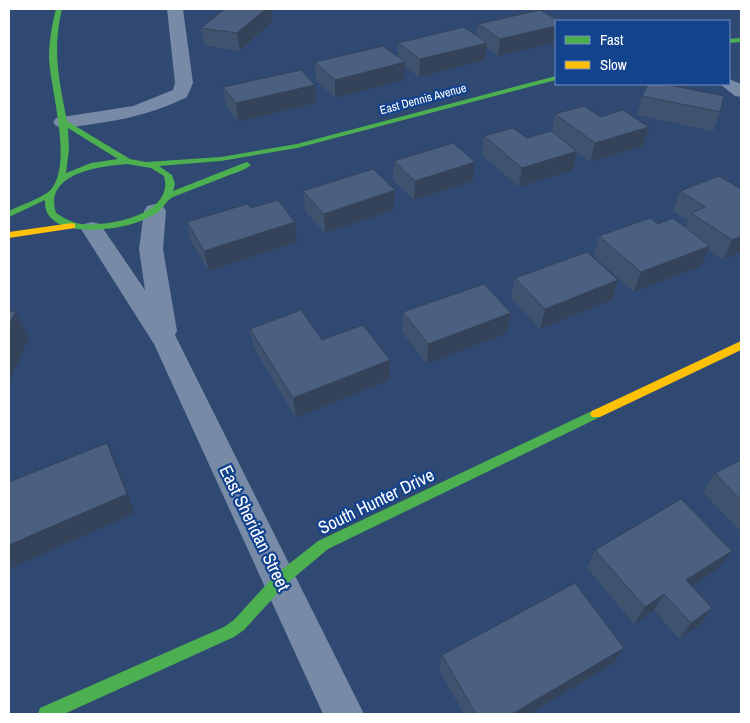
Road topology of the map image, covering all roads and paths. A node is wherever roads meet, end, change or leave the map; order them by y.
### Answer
1 (59, 9) edge
2 (175, 9) edge
3 (555, 78) edge
4 (730, 85) edge
5 (741, 92) edge
6 (63, 122) junction
7 (297, 146) junction
8 (127, 161) junction
9 (148, 164) junction
10 (60, 182) junction
11 (51, 194) junction
12 (162, 203) junction
13 (9, 214) edge
14 (82, 227) junction
15 (9, 235) edge
16 (166, 342) junction
17 (741, 345) edge
18 (280, 580) junction
19 (46, 714) edge
20 (344, 714) edge

1 - 6 street
2 - 6 street
3 - 7 street, East Dennis Avenue
4 - 5 street
6 - 8 street
6 - 10 street
7 - 9 street, East Dennis Avenue
7 - 12 street, East Dennis Avenue
8 - 9 street
8 - 10 street
9 - 12 street
10 - 11 street
11 - 13 street
11 - 14 street
12 - 14 street, East Dennis Avenue
12 - 16 street, East Sheridan Street
14 - 15 street, East Dennis Avenue
14 - 16 street, East Sheridan Street
16 - 18 street, East Sheridan Street
17 - 18 street, South Hunter Drive
18 - 19 street, South Hunter Drive
18 - 20 street, East Sheridan Street

